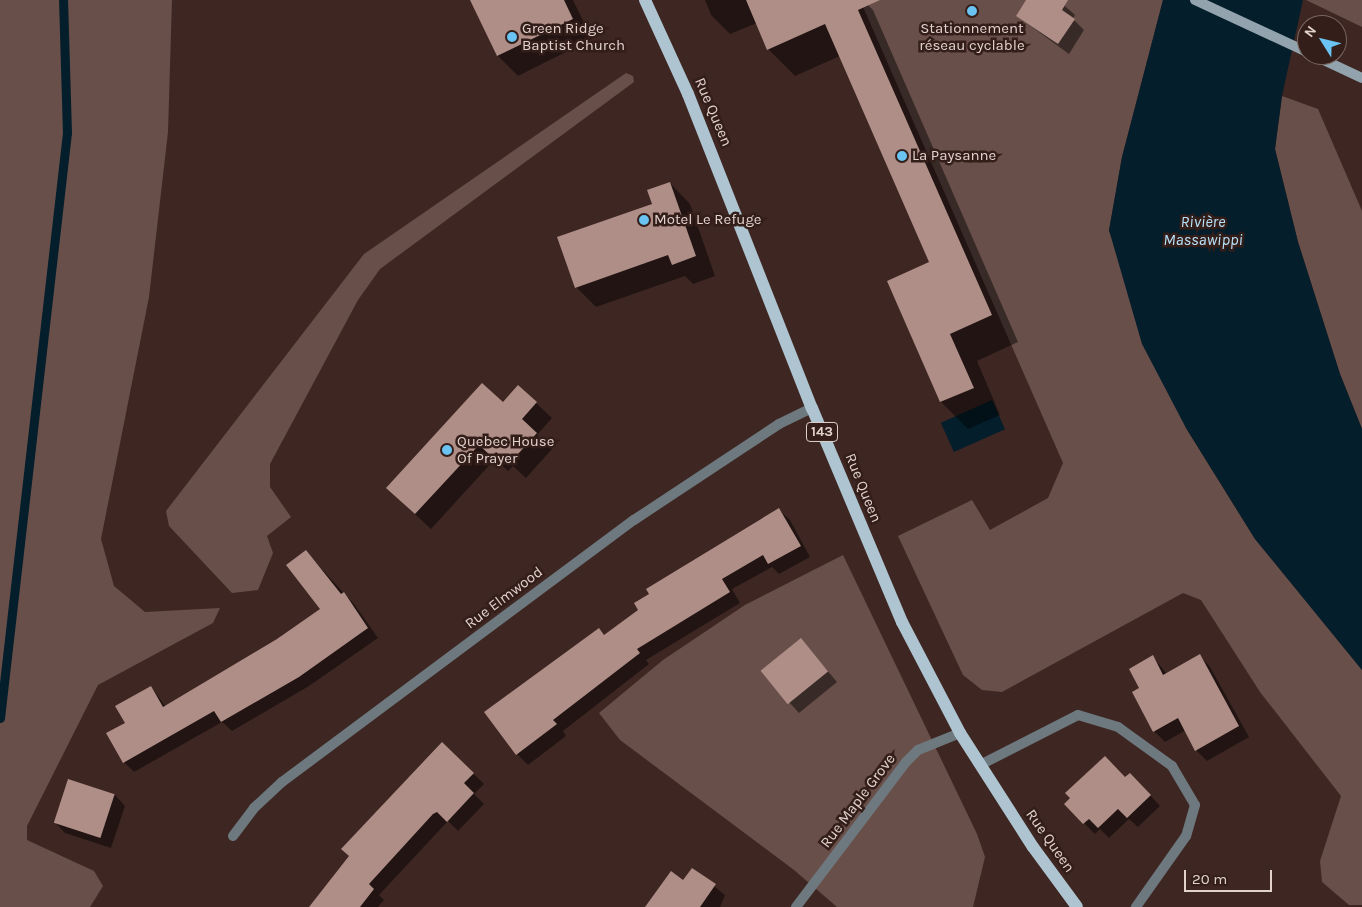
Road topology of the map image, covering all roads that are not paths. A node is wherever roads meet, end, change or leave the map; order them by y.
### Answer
1 (645, 0) edge
2 (1195, 0) edge
3 (1297, 47) edge
4 (1334, 65) edge
5 (1362, 78) edge
6 (812, 408) junction
7 (960, 733) junction
8 (980, 765) junction
9 (233, 836) dead end
10 (796, 907) edge
11 (1077, 907) edge
12 (1136, 907) edge

1 - 6 main road, Rue Queen / 143
2 - 3 street
4 - 5 street
6 - 7 main road, Rue Queen / 143
6 - 9 street, Rue Elmwood
7 - 8 main road, Rue Queen / 143
7 - 10 street, Rue Maple Grove
8 - 11 main road, Rue Queen / 143
8 - 12 street

